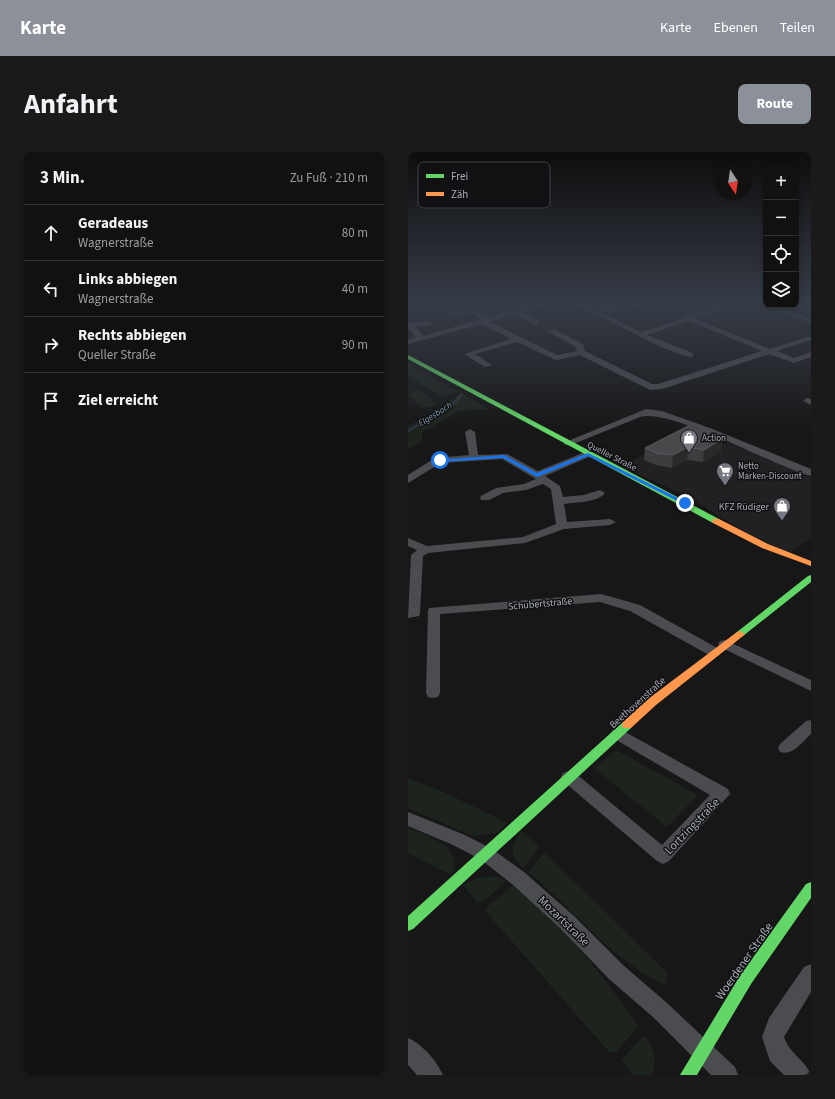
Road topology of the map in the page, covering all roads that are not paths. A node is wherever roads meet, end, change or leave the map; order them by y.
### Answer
1 (498, 345) edge
2 (530, 345) edge
3 (578, 345) edge
4 (668, 345) edge
5 (751, 345) edge
6 (789, 345) edge
7 (459, 350) dead end
8 (581, 352) junction
9 (767, 352) junction
10 (468, 354) junction
11 (811, 354) edge
12 (690, 355) dead end
13 (408, 357) edge
14 (488, 365) dead end
15 (470, 432) dead end
16 (568, 444) junction
17 (588, 454) junction
18 (474, 458) junction
19 (811, 473) edge
20 (540, 478) junction
21 (408, 480) edge
22 (600, 493) dead end
23 (485, 498) dead end
24 (558, 501) junction
25 (610, 522) dead end
26 (562, 526) junction
27 (408, 541) edge
28 (424, 550) junction
29 (811, 564) edge
30 (811, 578) edge
31 (408, 614) edge
32 (720, 648) junction
33 (811, 686) edge
34 (433, 693) dead end
35 (811, 726) edge
36 (618, 734) junction
37 (786, 748) dead end
38 (570, 777) junction
39 (408, 819) edge
40 (486, 854) junction
41 (811, 888) edge
42 (408, 925) edge
43 (811, 974) edge
44 (408, 1049) edge
45 (701, 1051) junction
46 (432, 1075) edge
47 (688, 1075) edge
48 (727, 1075) edge
49 (800, 1075) edge

1 - 10 street
2 - 8 street
3 - 8 street
4 - 12 street
5 - 9 street
6 - 9 street
7 - 10 street
8 - 9 street
9 - 11 street
10 - 14 street
13 - 16 main road, Queller Straße
15 - 18 street
16 - 17 main road, Queller Straße
16 - 19 street
17 - 20 street
17 - 29 main road, Queller Straße
18 - 20 street
18 - 21 street
20 - 23 street
20 - 24 street
22 - 24 street
24 - 26 street
25 - 26 street
26 - 28 street
27 - 28 street
28 - 31 street
30 - 32 main road, Beethovenstraße
32 - 33 street
32 - 34 street, Schubertstraße
32 - 36 main road, Beethovenstraße
35 - 37 street
36 - 38 main road, Beethovenstraße
36 - 38 street, Lortzingstraße
38 - 40 main road, Beethovenstraße
39 - 40 street, Mozartstraße
40 - 42 main road, Beethovenstraße
40 - 45 street, Mozartstraße
41 - 45 main road, Woerdener Straße
43 - 49 street
44 - 46 street
45 - 47 main road, Woerdener Straße
45 - 48 street, Mozartstraße

